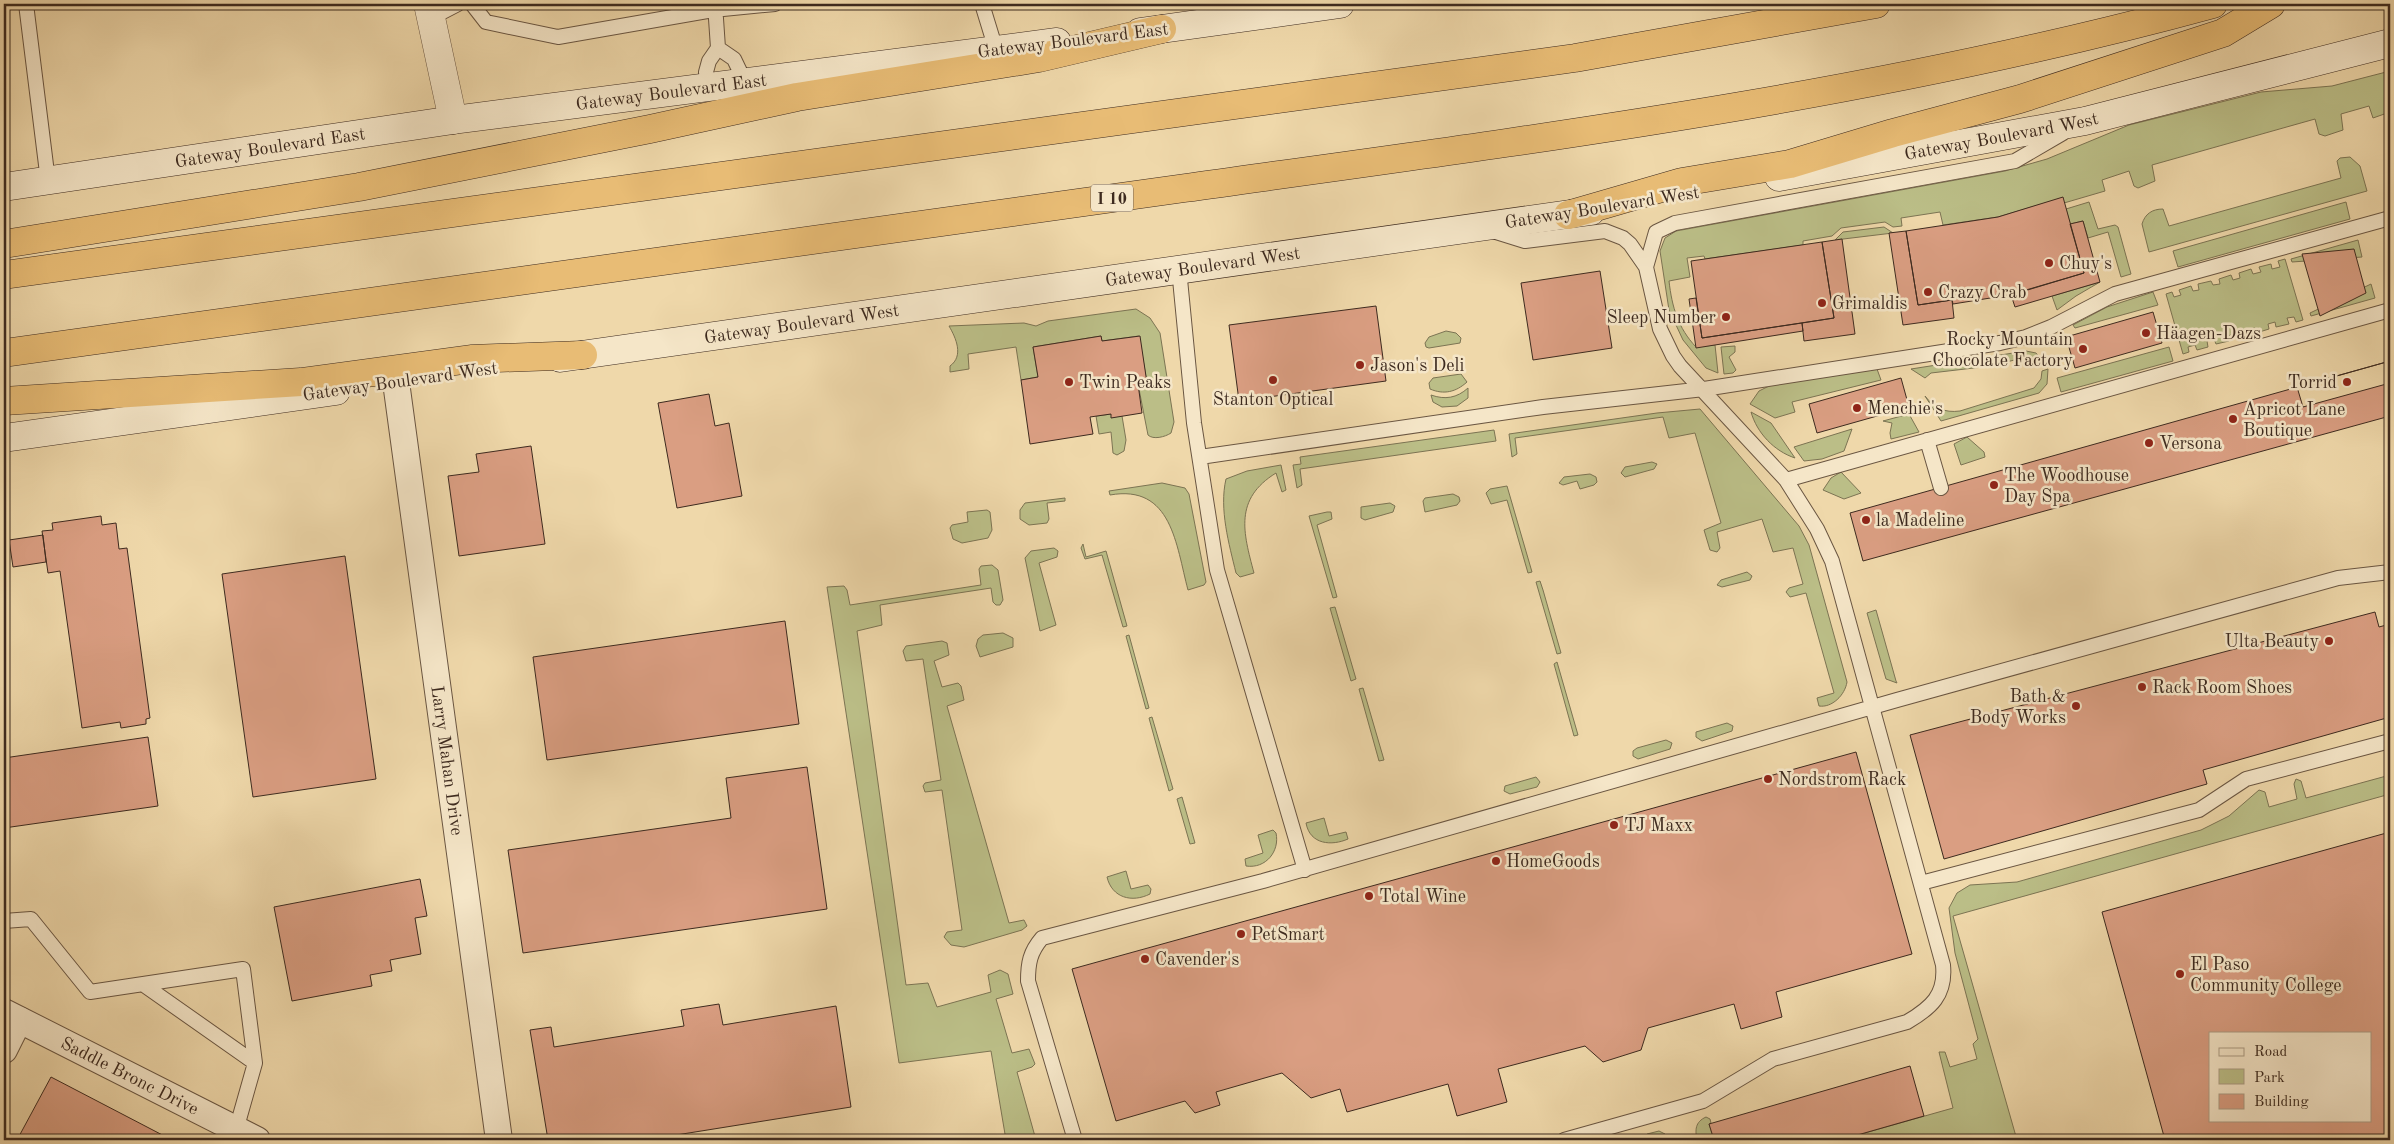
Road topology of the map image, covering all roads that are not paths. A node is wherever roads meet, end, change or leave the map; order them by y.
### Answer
1 (26, 4) edge
2 (458, 4) edge
3 (472, 4) edge
4 (775, 4) edge
5 (982, 4) edge
6 (1340, 4) edge
7 (1876, 4) edge
8 (2213, 4) edge
9 (2272, 4) edge
10 (1311, 6) edge
11 (714, 7) edge
12 (430, 11) edge
13 (1162, 29) joint
14 (2390, 43) edge
15 (718, 48) junction
16 (998, 57) junction
17 (745, 82) junction
18 (708, 87) junction
19 (453, 120) junction
20 (2085, 120) junction
21 (48, 181) junction
22 (4, 188) edge
23 (1568, 215) junction
24 (2390, 220) edge
25 (1475, 226) junction
26 (4, 244) edge
27 (1646, 267) junction
28 (1179, 269) junction
29 (4, 276) edge
30 (2390, 310) edge
31 (4, 352) edge
32 (583, 355) junction
33 (396, 382) junction
34 (1704, 389) junction
35 (4, 401) edge
36 (4, 438) edge
37 (1927, 440) junction
38 (1200, 457) junction
39 (1786, 480) junction
40 (1941, 488) dead end
41 (2390, 572) edge
42 (1872, 707) junction
43 (2390, 741) edge
44 (1305, 870) junction
45 (1921, 884) junction
46 (4, 921) edge
47 (144, 985) junction
48 (11, 1016) edge
49 (4, 1050) edge
50 (255, 1063) junction
51 (246, 1135) edge
52 (499, 1140) edge
53 (1075, 1140) edge
54 (1564, 1140) edge

1 - 21 lane
2 - 12 lane
3 - 11 lane
4 - 11 lane
5 - 16 lane
6 - 10 main road, Gateway Boulevard East
7 - 29 highway
8 - 31 highway, I 10
9 - 23 highway
10 - 13 main road, Gateway Boulevard East
11 - 15 lane
12 - 19 main road
13 - 16 highway
14 - 20 main road, Gateway Boulevard West
15 - 17 lane
15 - 18 lane
16 - 17 main road, Gateway Boulevard East
16 - 26 highway
17 - 18 main road, Gateway Boulevard East
18 - 19 main road, Gateway Boulevard East
19 - 21 main road, Gateway Boulevard East
20 - 23 main road, Gateway Boulevard West
20 - 27 lane
21 - 22 main road, Gateway Boulevard East
23 - 25 main road, Gateway Boulevard West
24 - 34 lane
25 - 27 lane
25 - 28 main road, Gateway Boulevard West
27 - 34 lane
28 - 32 main road, Gateway Boulevard West
28 - 38 lane
30 - 37 lane
32 - 33 main road, Gateway Boulevard West
32 - 35 highway
33 - 36 main road, Gateway Boulevard West
33 - 52 street, Larry Mahan Drive
34 - 38 lane
34 - 39 lane
37 - 39 lane
37 - 40 lane
38 - 44 lane
39 - 42 lane
41 - 42 lane
42 - 44 lane
42 - 45 lane
43 - 45 lane
44 - 53 lane
45 - 54 lane
46 - 47 lane
47 - 50 lane
47 - 50 lane
48 - 49 street
48 - 51 street, Saddle Bronc Drive
50 - 51 lane

